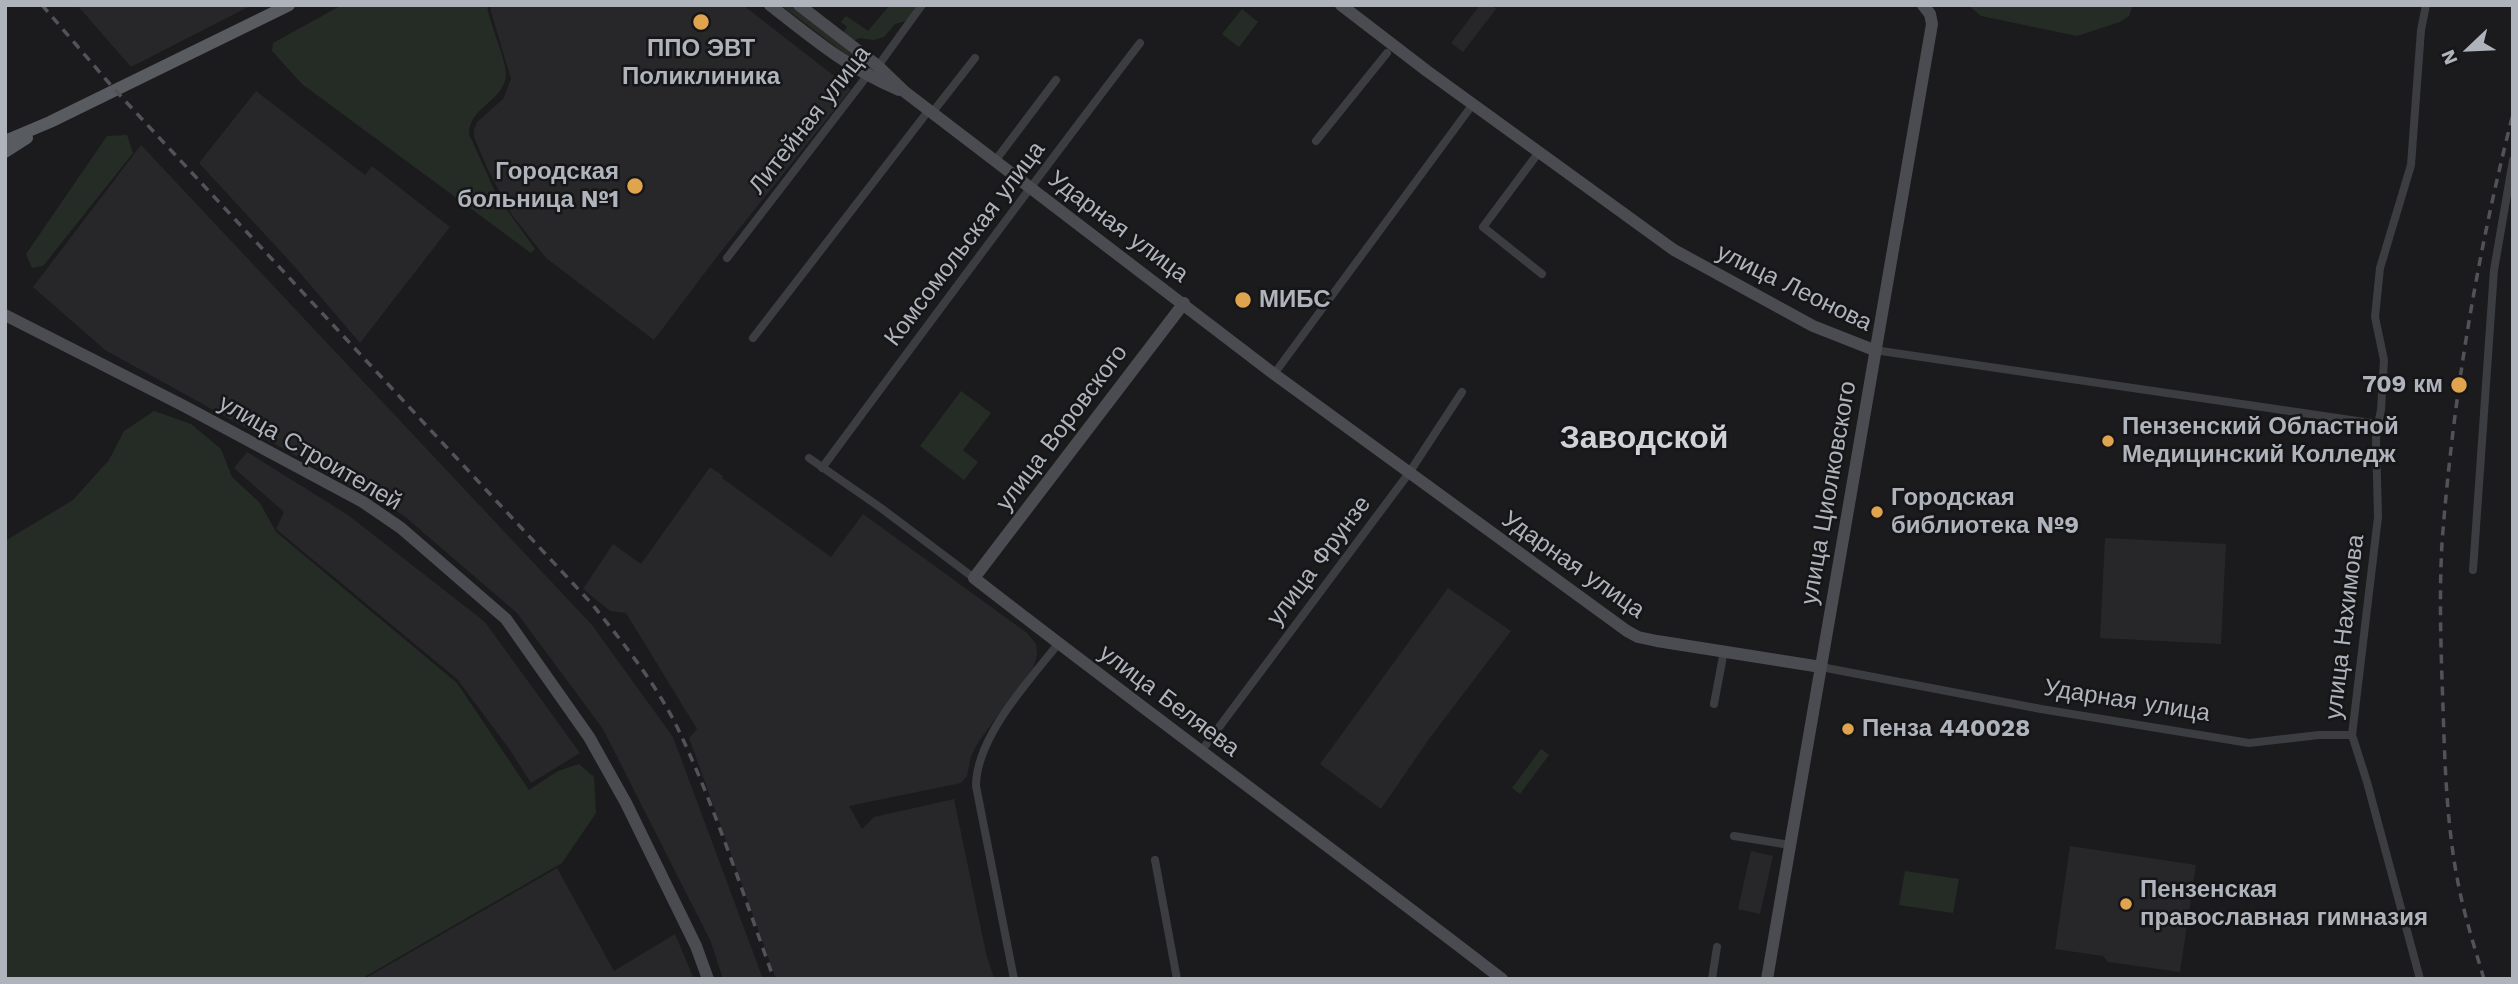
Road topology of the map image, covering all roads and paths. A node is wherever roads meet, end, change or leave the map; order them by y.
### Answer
1 (289, 5) edge
2 (770, 5) edge
3 (799, 5) edge
4 (922, 5) edge
5 (1341, 5) edge
6 (2426, 5) edge
7 (1926, 9) edge
8 (1140, 43) dead end
9 (1387, 53) dead end
10 (975, 58) dead end
11 (878, 66) junction
12 (867, 76) junction
13 (1056, 80) dead end
14 (905, 92) junction
15 (1473, 104) junction
16 (931, 112) junction
17 (50, 122) junction
18 (5, 141) edge
19 (1316, 141) dead end
20 (5, 152) edge
21 (1539, 152) junction
22 (2513, 160) edge
23 (995, 161) junction
24 (1030, 187) junction
25 (727, 258) dead end
26 (1542, 274) dead end
27 (1184, 303) junction
28 (5, 315) edge
29 (753, 338) dead end
30 (1874, 350) junction
31 (1274, 374) junction
32 (1462, 392) dead end
33 (2378, 424) junction
34 (809, 458) dead end
35 (822, 468) junction
36 (1409, 473) junction
37 (2473, 570) dead end
38 (974, 579) junction
39 (1058, 644) junction
40 (1724, 650) junction
41 (1821, 667) junction
42 (1714, 704) dead end
43 (2352, 735) junction
44 (1202, 750) junction
45 (1734, 836) dead end
46 (1790, 845) junction
47 (1155, 860) dead end
48 (1717, 947) dead end
49 (708, 979) edge
50 (1014, 979) edge
51 (1177, 979) edge
52 (1502, 979) edge
53 (1712, 979) edge
54 (1768, 979) edge
55 (2420, 979) edge

1 - 17 main road
2 - 12 main road, Ударная улица
3 - 11 main road, Ударная улица
4 - 11 street, Литейная улица
5 - 15 main road, улица Леонова
6 - 33 street
7 - 30 main road, улица Циолковского
8 - 24 street, Комсомольская улица
9 - 19 street
10 - 16 street
11 - 12 street, Литейная улица
11 - 14 main road, Ударная улица
12 - 14 main road, Ударная улица
12 - 25 street, Литейная улица
13 - 23 street
14 - 16 main road, Ударная улица
15 - 21 main road, улица Леонова
15 - 31 street
16 - 23 main road, Ударная улица
16 - 29 street
17 - 18 main road
17 - 20 main road
21 - 26 street
21 - 30 main road, улица Леонова
22 - 37 street
23 - 24 main road, Ударная улица
24 - 27 main road, Ударная улица
24 - 35 street, Комсомольская улица
27 - 31 main road, Ударная улица
27 - 38 main road, улица Воровского
28 - 49 main road, улица Строителей
30 - 33 street, улица Леонова
30 - 41 main road, улица Циолковского
31 - 36 main road, Ударная улица
32 - 36 street, улица Фрунзе
33 - 43 street, улица Нахимова
34 - 35 street, улица Беляева
35 - 38 street, улица Беляева
36 - 40 main road, Ударная улица
36 - 44 street, улица Фрунзе
38 - 39 main road, улица Беляева
39 - 44 main road, улица Беляева
39 - 50 street
40 - 41 main road, Ударная улица
40 - 42 street
41 - 43 street, Ударная улица
41 - 46 main road, улица Циолковского
43 - 55 street, улица Нахимова
44 - 52 main road, улица Беляева
45 - 46 street
46 - 54 main road, улица Циолковского
47 - 51 street
48 - 53 street

